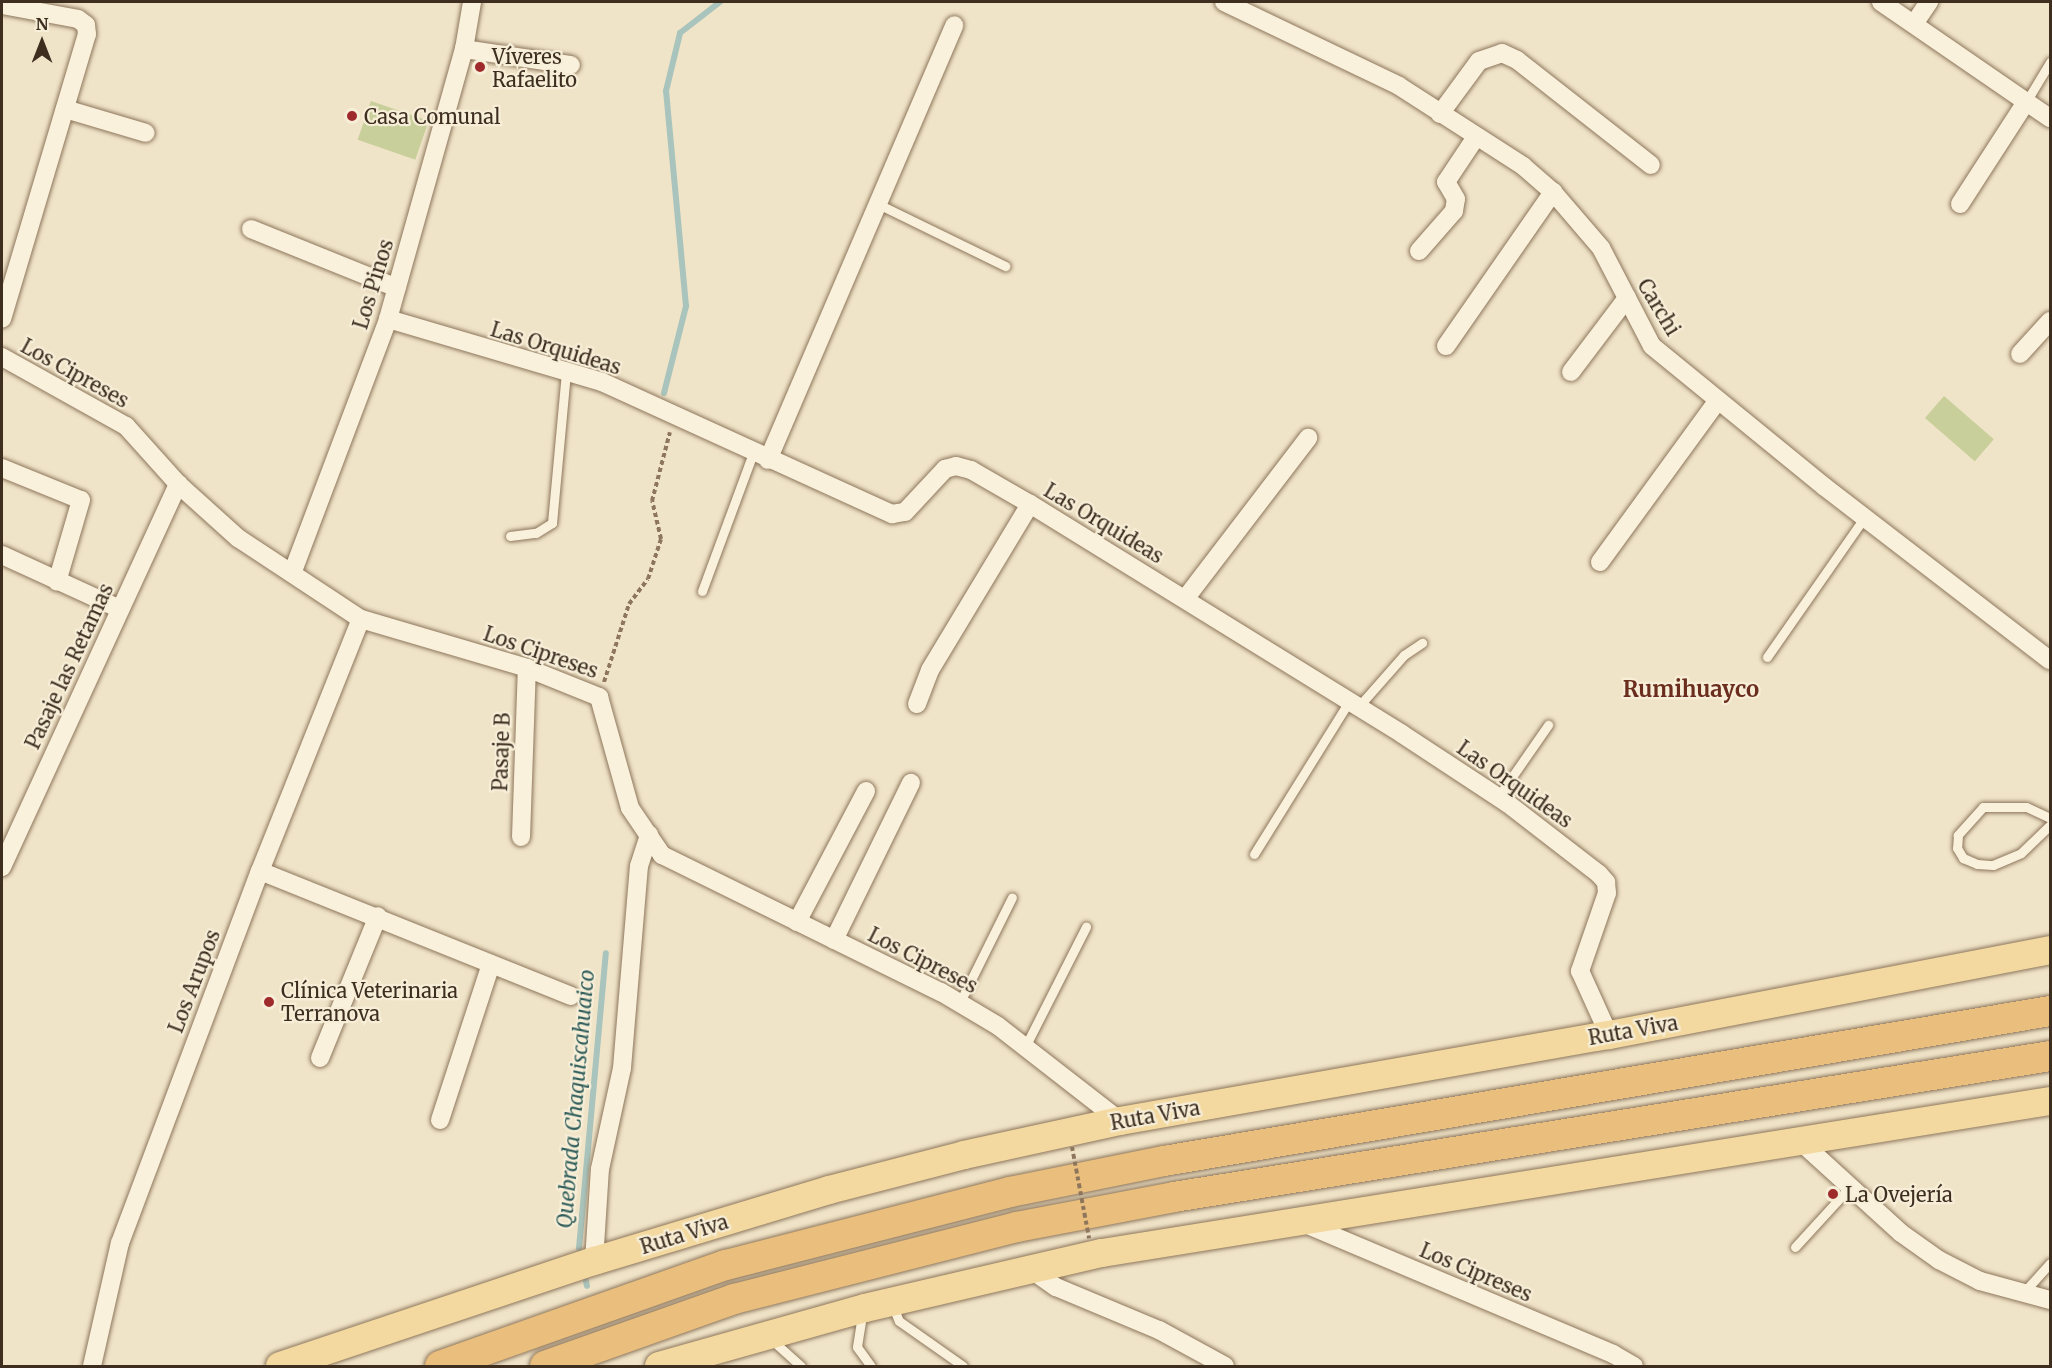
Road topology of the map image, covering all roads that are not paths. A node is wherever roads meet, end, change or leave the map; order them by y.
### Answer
1 (472, 2) edge
2 (1224, 2) edge
3 (1881, 2) edge
4 (1929, 2) edge
5 (2, 5) edge
6 (1914, 24) junction
7 (954, 25) dead end
8 (464, 49) junction
9 (2050, 62) edge
10 (571, 66) dead end
11 (2026, 102) junction
12 (65, 109) junction
13 (1440, 114) junction
14 (2050, 118) edge
15 (146, 133) dead end
16 (1476, 137) junction
17 (1651, 165) dead end
18 (1553, 192) junction
19 (876, 203) junction
20 (1960, 204) dead end
21 (250, 229) dead end
22 (1419, 251) dead end
23 (1005, 266) dead end
24 (397, 288) junction
25 (1627, 298) junction
26 (2, 318) edge
27 (388, 319) junction
28 (2050, 321) edge
29 (1446, 346) dead end
30 (2020, 354) dead end
31 (2, 357) edge
32 (1571, 372) dead end
33 (566, 373) junction
34 (1718, 400) junction
35 (1308, 438) dead end
36 (761, 457) junction
37 (2, 468) edge
38 (178, 483) junction
39 (1030, 504) junction
40 (1864, 518) junction
41 (510, 536) dead end
42 (2, 555) edge
43 (1600, 562) dead end
44 (293, 571) junction
45 (57, 582) junction
46 (702, 591) dead end
47 (1185, 599) junction
48 (120, 609) junction
49 (362, 620) junction
50 (1422, 643) dead end
51 (1767, 657) dead end
52 (2050, 660) edge
53 (527, 668) junction
54 (1354, 703) junction
55 (917, 704) dead end
56 (1548, 725) dead end
57 (911, 783) dead end
58 (866, 791) dead end
59 (1498, 797) junction
60 (2050, 818) edge
61 (2050, 825) edge
62 (649, 835) junction
63 (521, 837) dead end
64 (1254, 854) dead end
65 (2, 867) edge
66 (260, 871) junction
67 (1012, 897) dead end
68 (378, 916) junction
69 (797, 922) junction
70 (1086, 927) dead end
71 (834, 940) junction
72 (2050, 950) edge
73 (491, 964) junction
74 (571, 996) dead end
75 (959, 1004) junction
76 (2050, 1011) edge
77 (1609, 1035) junction
78 (1025, 1047) junction
79 (2050, 1056) edge
80 (320, 1058) dead end
81 (2050, 1101) edge
82 (440, 1120) dead end
83 (1120, 1121) junction
84 (1801, 1142) junction
85 (1850, 1187) junction
86 (1298, 1221) junction
87 (1795, 1247) dead end
88 (594, 1261) junction
89 (2050, 1263) edge
90 (1030, 1269) junction
91 (2024, 1292) junction
92 (2050, 1299) edge
93 (878, 1305) junction
94 (763, 1336) junction
95 (92, 1366) edge
96 (280, 1366) edge
97 (440, 1366) edge
98 (545, 1366) edge
99 (659, 1366) edge
100 (801, 1366) edge
101 (868, 1366) edge
102 (963, 1366) edge
103 (1225, 1366) edge
104 (1634, 1366) edge

1 - 8 street, Los Pinos
2 - 13 street, Carchi
3 - 6 street
4 - 6 street
5 - 12 street
6 - 11 street
7 - 19 street
8 - 10 street
8 - 24 street, Los Pinos
9 - 11 lane
11 - 14 street
11 - 20 street
12 - 15 street
12 - 26 street
13 - 16 street, Carchi
13 - 17 street
16 - 18 street, Carchi
16 - 22 street
18 - 25 street, Carchi
18 - 29 street
19 - 23 lane
19 - 36 street
21 - 24 street
24 - 27 street, Los Pinos
25 - 32 street
25 - 34 street, Carchi
27 - 33 street, Las Orquideas
27 - 44 street, Los Pinos
28 - 30 street
31 - 38 street, Los Cipreses
33 - 36 street, Las Orquideas
33 - 41 lane
34 - 40 street, Carchi
34 - 43 street
35 - 47 street
36 - 39 street, Las Orquideas
36 - 46 lane
37 - 45 street
38 - 44 street, Los Cipreses
38 - 48 street, Pasaje las Retamas
39 - 47 street, Las Orquideas
39 - 55 street
40 - 51 lane
40 - 52 street, Carchi
42 - 45 street
44 - 49 street, Los Cipreses
45 - 48 street
47 - 54 street, Las Orquideas
48 - 65 street, Pasaje las Retamas
49 - 53 street, Los Cipreses
49 - 66 street, Los Arupos
50 - 54 lane
53 - 62 street, Los Cipreses
53 - 63 street, Pasaje B
54 - 59 street, Las Orquideas
54 - 64 lane
56 - 59 lane
57 - 71 street
58 - 69 street
59 - 77 street, Las Orquideas
60 - 61 lane
62 - 69 street, Los Cipreses
62 - 88 street
66 - 68 street
66 - 95 street, Los Arupos
67 - 75 lane
68 - 73 street
68 - 80 street
69 - 71 street, Los Cipreses
70 - 78 lane
71 - 75 street, Los Cipreses
72 - 77 main road, Ruta Viva
73 - 74 street
73 - 82 street
75 - 78 street, Los Cipreses
76 - 97 highway
77 - 83 main road, Ruta Viva
78 - 83 street, Los Cipreses
79 - 98 highway
81 - 84 main road
83 - 88 main road, Ruta Viva
84 - 85 street
84 - 86 main road
85 - 87 lane
85 - 91 street
86 - 90 main road
86 - 104 street, Los Cipreses
88 - 96 main road, Ruta Viva
89 - 91 lane
90 - 93 main road
90 - 103 street
91 - 92 street
93 - 94 main road
93 - 101 lane
93 - 102 lane
94 - 99 main road
94 - 100 lane

